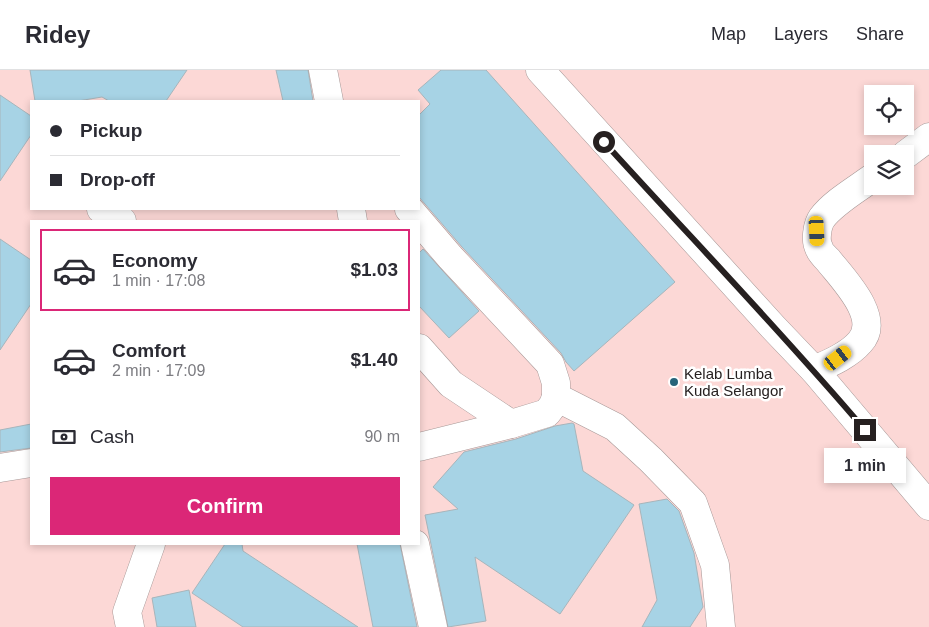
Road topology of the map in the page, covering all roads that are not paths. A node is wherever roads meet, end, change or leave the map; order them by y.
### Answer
1 (323, 70) edge
2 (540, 70) edge
3 (329, 100) edge
4 (929, 137) edge
5 (914, 148) edge
6 (864, 184) edge
7 (103, 210) edge
8 (410, 210) edge
9 (120, 220) edge
10 (418, 220) edge
11 (420, 222) edge
12 (420, 349) edge
13 (814, 370) junction
14 (556, 397) junction
15 (511, 424) junction
16 (420, 447) edge
17 (30, 463) edge
18 (0, 468) edge
19 (929, 506) edge
20 (151, 545) edge
21 (415, 545) edge
22 (130, 627) edge
23 (433, 627) edge
24 (721, 627) edge

1 - 3 lane
2 - 13 lane
4 - 5 lane
6 - 13 lane
7 - 9 lane
8 - 10 lane
11 - 14 lane
12 - 15 lane
13 - 19 lane
14 - 15 lane
14 - 24 lane
15 - 16 lane
17 - 18 lane
20 - 22 lane
21 - 23 lane

